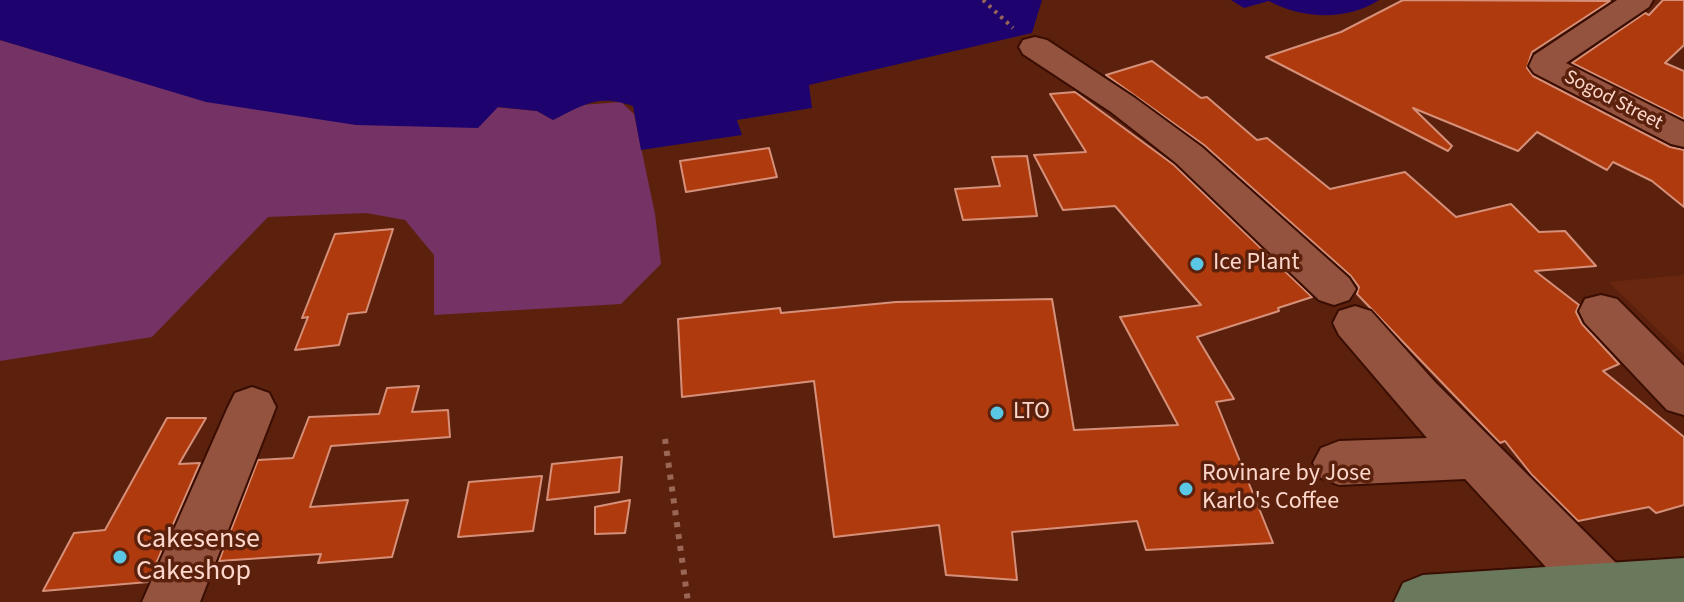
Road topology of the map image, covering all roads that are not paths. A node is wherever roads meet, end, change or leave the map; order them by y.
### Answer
1 (1638, 0) edge
2 (1035, 47) road end
3 (1684, 136) edge
4 (1601, 311) dead end
5 (1684, 396) edge
6 (252, 407) dead end
7 (1476, 457) junction
8 (1339, 463) dead end
9 (1684, 585) edge
10 (1580, 595) edge
11 (171, 602) edge
12 (1423, 602) edge

1 - 3 street, Sogod Street
2 - 7 street
4 - 5 street
6 - 11 street
7 - 8 street
7 - 10 street
9 - 10 main road
10 - 12 main road

